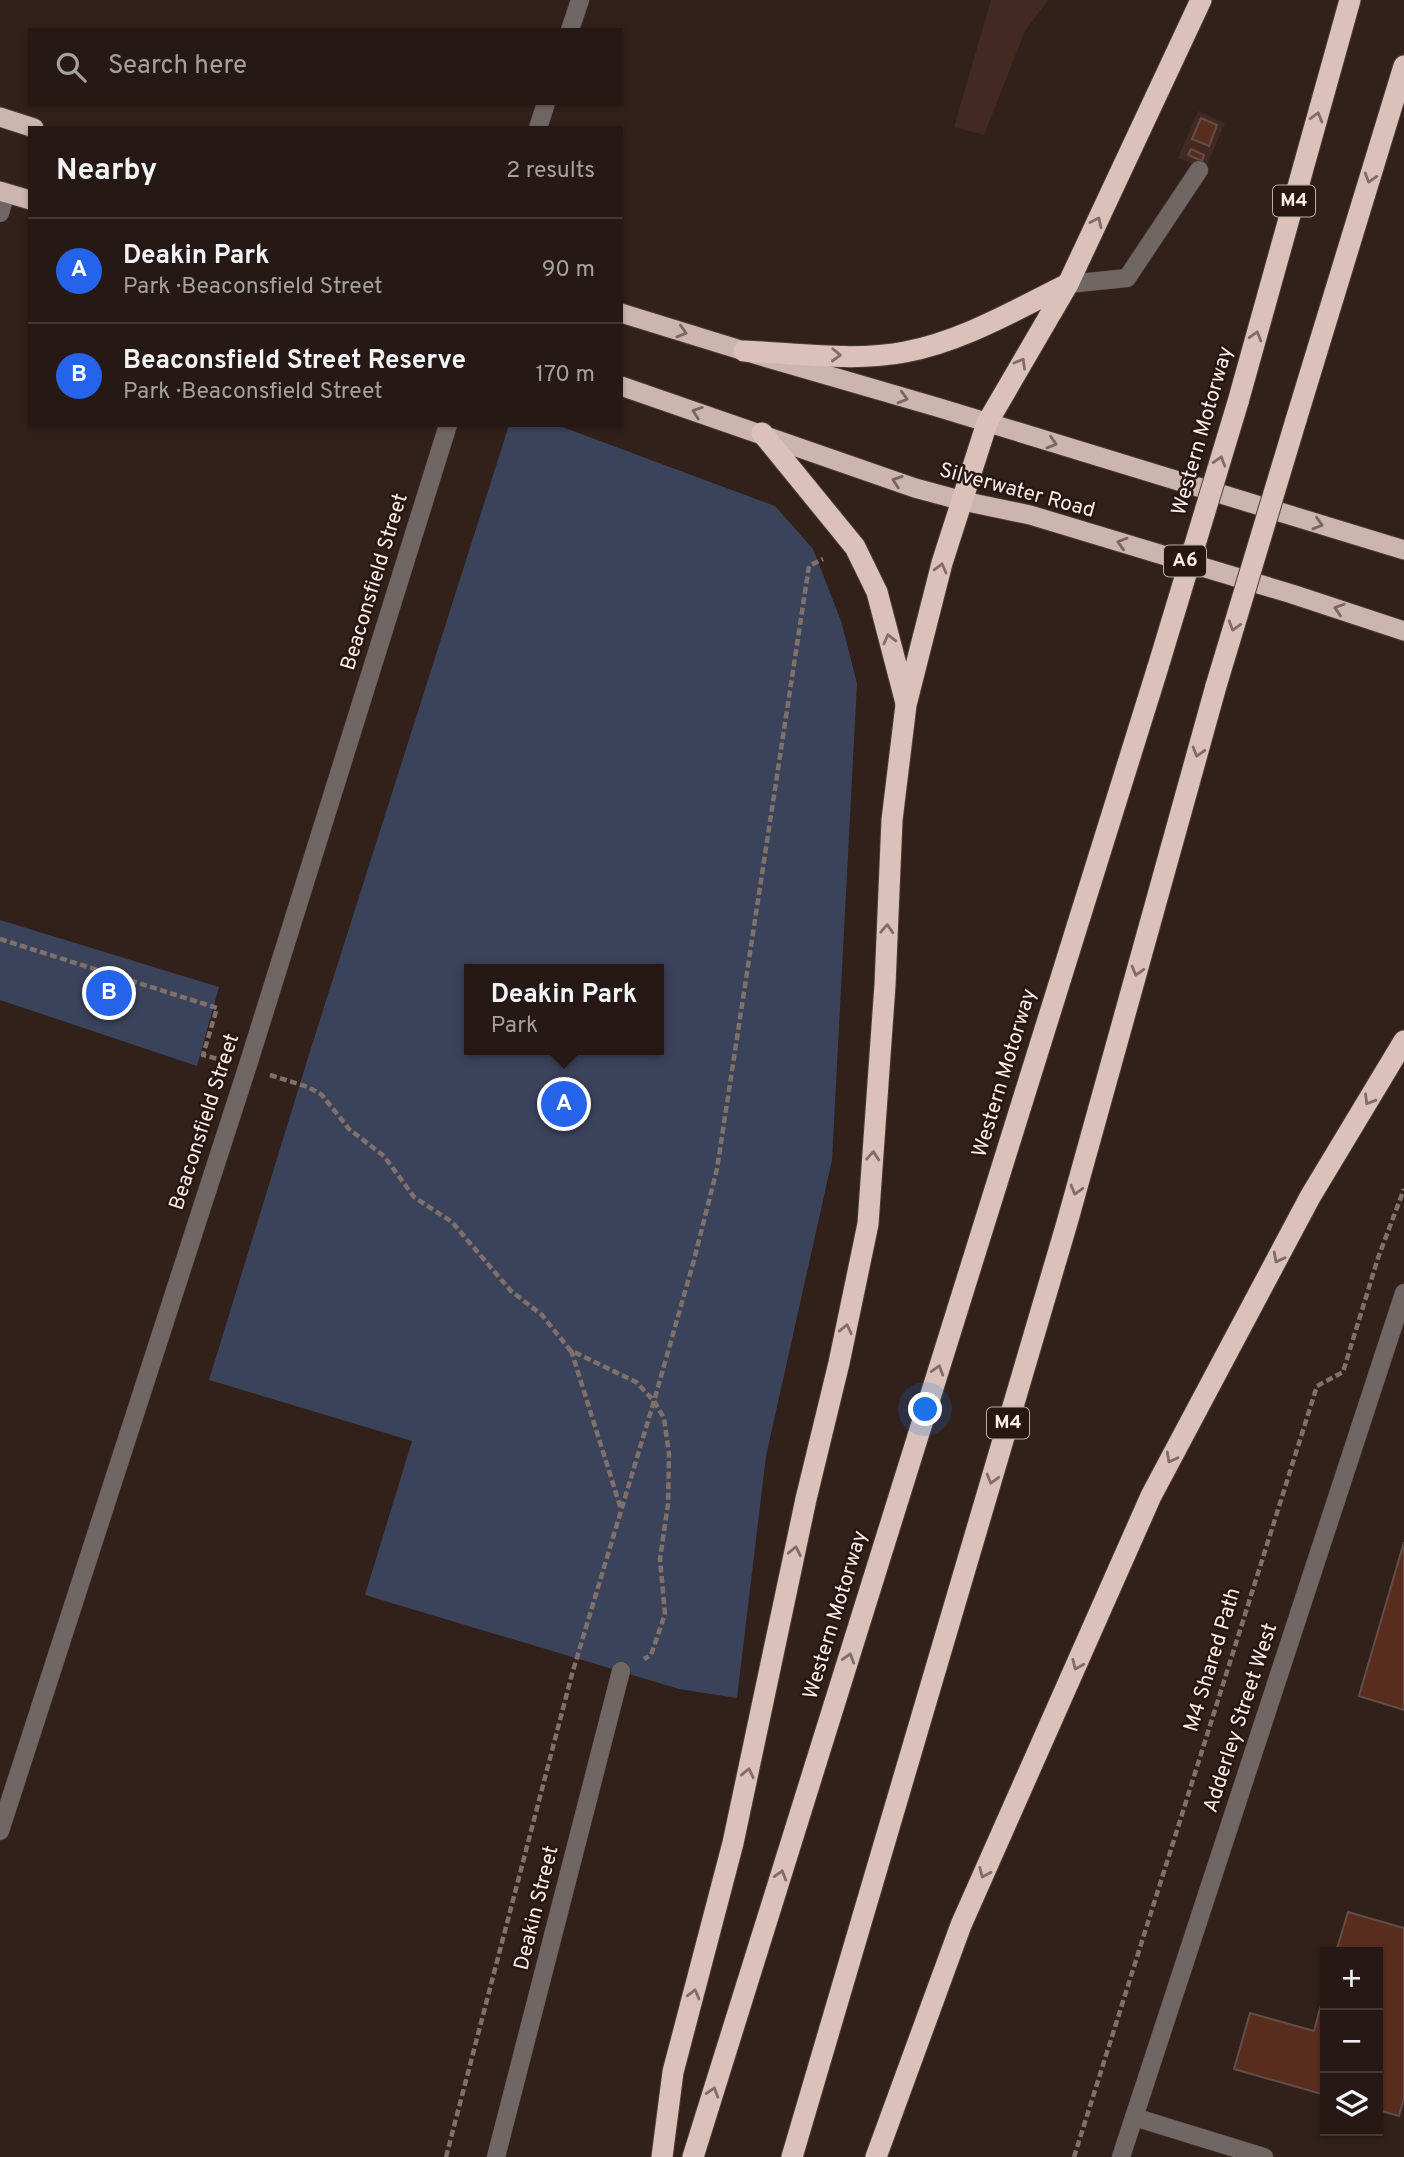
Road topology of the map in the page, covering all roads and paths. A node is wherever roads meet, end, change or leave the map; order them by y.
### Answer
1 (580, 0) edge
2 (1201, 0) edge
3 (1350, 0) edge
4 (571, 28) edge
5 (1404, 66) edge
6 (545, 105) edge
7 (0, 117) edge
8 (28, 126) edge
9 (539, 126) edge
10 (1199, 170) dead end
11 (3, 192) edge
12 (28, 199) edge
13 (0, 213) edge
14 (1068, 284) junction
15 (623, 314) edge
16 (744, 351) junction
17 (623, 387) edge
18 (987, 423) junction
19 (447, 427) edge
20 (761, 433) junction
21 (963, 501) junction
22 (1404, 550) edge
23 (823, 559) dead end
24 (1404, 631) edge
25 (906, 705) junction
26 (0, 939) edge
27 (1404, 1041) edge
28 (203, 1055) dead end
29 (294, 1083) dead end
30 (1404, 1189) edge
31 (1404, 1293) edge
32 (570, 1350) junction
33 (654, 1401) junction
34 (622, 1510) junction
35 (621, 1671) joint
36 (0, 1832) edge
37 (1134, 2117) junction
38 (446, 2157) edge
39 (496, 2157) edge
40 (662, 2157) edge
41 (693, 2157) edge
42 (792, 2157) edge
43 (876, 2157) edge
44 (1074, 2157) edge
45 (1121, 2157) edge
46 (1264, 2157) edge

1 - 4 street
14 -> 2 highway
41 -> 3 highway, Western Motorway / M4, bridge
5 -> 42 highway, M4, bridge
6 - 9 street
7 - 8 highway
10 - 14 street
11 - 12 highway
11 - 13 street
16 -> 14 highway
18 -> 14 highway
15 -> 16 highway
16 -> 18 highway
20 -> 17 highway, Silverwater Road / A6
18 - 21 highway
18 -> 22 highway
19 - 36 street, Beaconsfield Street
21 -> 20 highway, Silverwater Road / A6
25 -> 20 highway
24 -> 21 highway, Silverwater Road / A6
25 -> 21 highway
23 - 33 path
40 -> 25 highway
26 - 28 path
27 -> 43 highway
29 - 32 path
30 - 44 path, M4 Shared Path
31 - 37 street, Adderley Street West
32 - 33 path
32 - 34 path
33 - 34 path
33 - 35 path
34 - 38 path
35 - 39 street, Deakin Street
37 - 45 street, Adderley Street West
37 - 46 street

